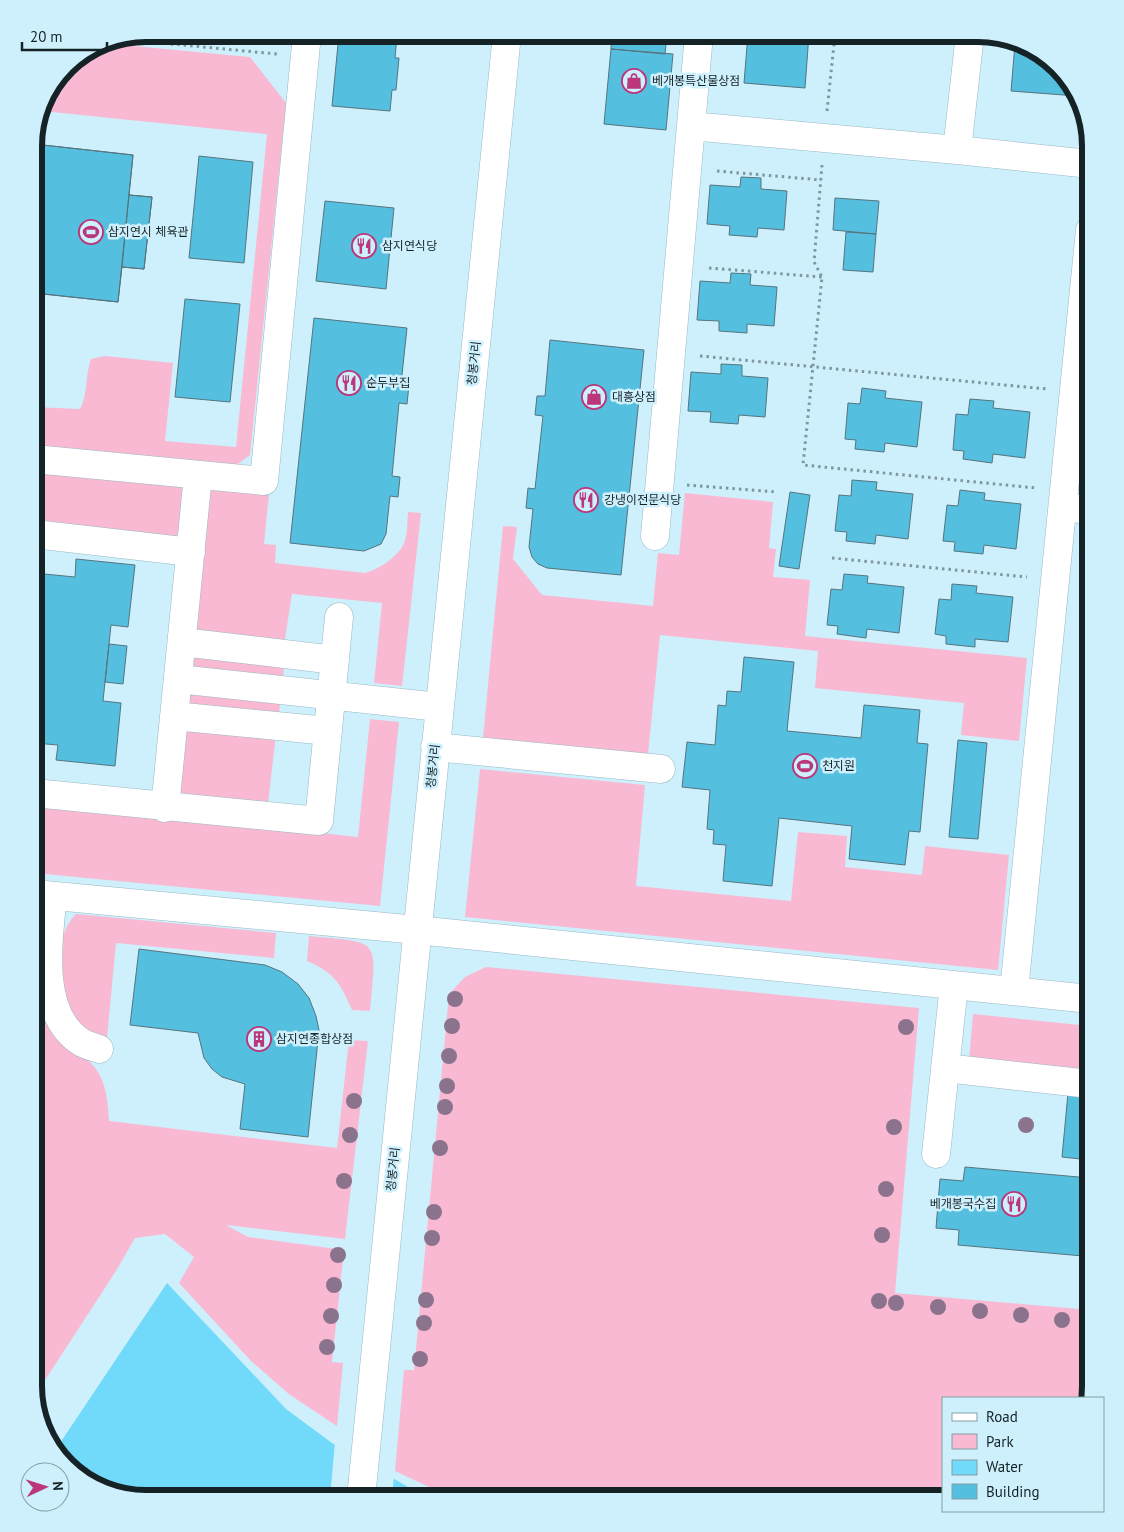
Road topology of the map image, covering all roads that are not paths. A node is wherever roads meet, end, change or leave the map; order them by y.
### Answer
1 (506, 42) edge
2 (698, 43) edge
3 (968, 43) edge
4 (306, 45) edge
5 (691, 126) junction
6 (957, 150) junction
7 (1082, 163) edge
8 (1082, 311) edge
9 (43, 460) edge
10 (198, 475) junction
11 (1064, 499) junction
12 (1082, 507) edge
13 (43, 535) edge
14 (655, 536) dead end
15 (191, 552) junction
16 (339, 617) dead end
17 (182, 642) junction
18 (335, 660) junction
19 (178, 680) junction
20 (331, 696) junction
21 (439, 707) junction
22 (174, 716) junction
23 (328, 731) junction
24 (435, 747) junction
25 (661, 769) dead end
26 (42, 794) edge
27 (165, 808) junction
28 (43, 895) edge
29 (417, 930) junction
30 (954, 985) junction
31 (1014, 991) junction
32 (1082, 997) edge
33 (99, 1049) dead end
34 (945, 1068) junction
35 (1082, 1083) edge
36 (936, 1154) dead end
37 (362, 1489) edge

1 - 21 street, 청봉거리
2 - 5 street
3 - 6 street
4 - 10 street
5 - 6 street
5 - 14 street
6 - 7 street
8 - 11 street
9 - 10 street
10 - 15 street
11 - 12 street
11 - 31 street
13 - 15 street
15 - 17 street
16 - 18 street
17 - 18 street
17 - 19 street
18 - 20 street
19 - 20 street
19 - 22 street
20 - 21 street
20 - 23 street
21 - 24 street, 청봉거리
22 - 23 street
22 - 27 street
23 - 27 street
24 - 25 street
24 - 29 street, 청봉거리
26 - 27 street
28 - 29 street
28 - 33 street
29 - 30 street
29 - 37 street, 청봉거리
30 - 31 street
30 - 34 street
31 - 32 street
34 - 35 street
34 - 36 street

